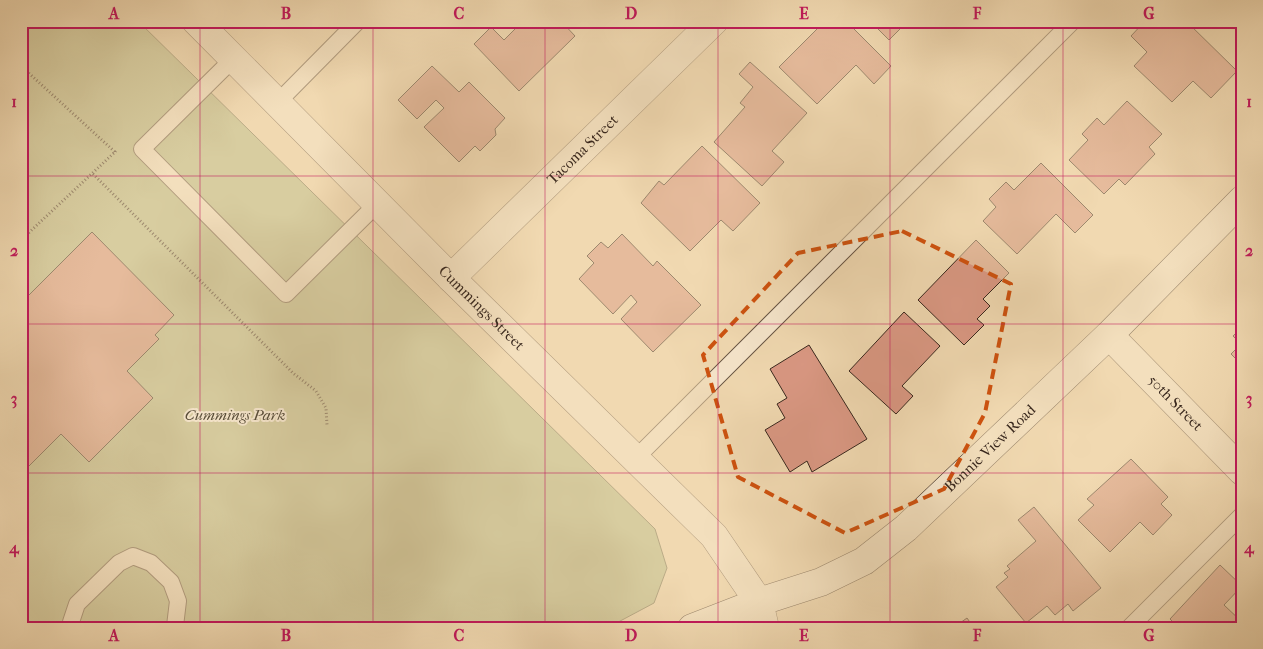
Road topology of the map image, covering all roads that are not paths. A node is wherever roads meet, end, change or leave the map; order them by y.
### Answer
1 (196, 21) edge
2 (358, 21) edge
3 (714, 21) edge
4 (1073, 21) edge
5 (233, 59) junction
6 (276, 103) junction
7 (1242, 200) edge
8 (377, 204) junction
9 (451, 278) junction
10 (1109, 335) junction
11 (635, 459) junction
12 (1242, 471) edge
13 (1242, 515) edge
14 (762, 615) edge
15 (72, 628) edge
16 (173, 628) edge
17 (692, 628) edge
18 (1129, 628) edge

1 - 5 street, Cummings Street
2 - 6 lane
3 - 9 street, Tacoma Street
4 - 11 lane
5 - 6 street, Cummings Street
5 - 8 lane
6 - 8 street, Cummings Street
7 - 10 street, Bonnie View Road
8 - 9 street, Cummings Street
9 - 11 street, Cummings Street
10 - 12 street, 50th Street
10 - 14 street, Bonnie View Road
11 - 14 street, Cummings Street
13 - 18 lane
14 - 17 street, Bonnie View Road
15 - 16 lane

